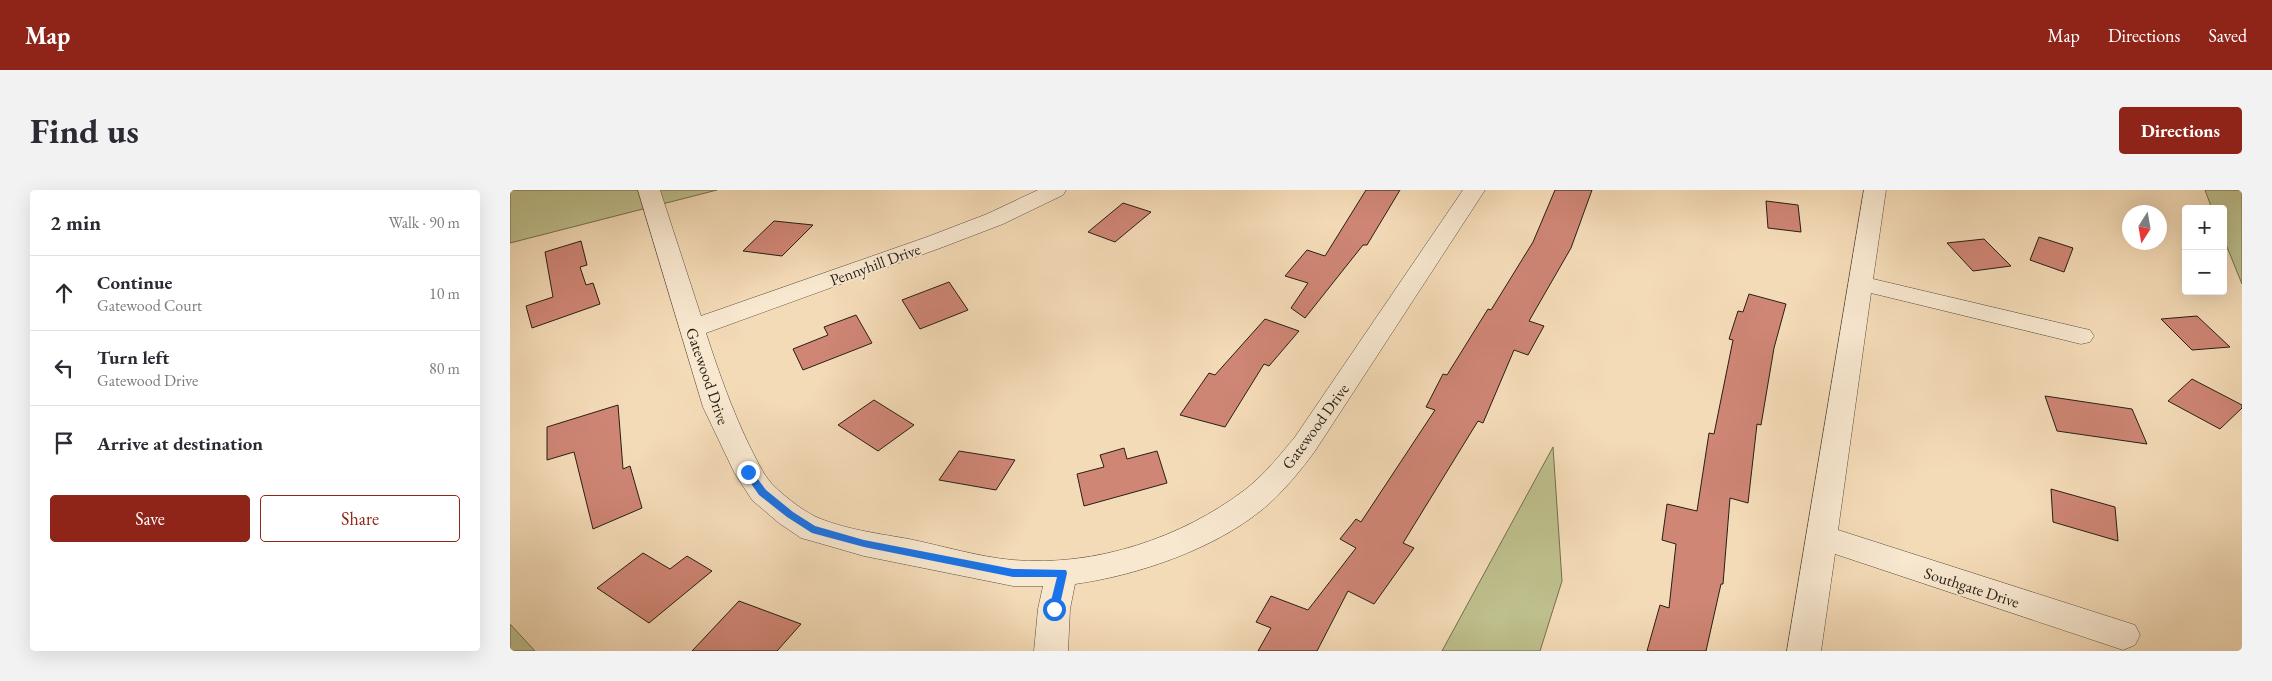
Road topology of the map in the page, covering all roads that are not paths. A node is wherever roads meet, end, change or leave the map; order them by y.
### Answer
1 (649, 190) edge
2 (1055, 190) edge
3 (1474, 190) edge
4 (1875, 190) edge
5 (1860, 283) junction
6 (691, 329) junction
7 (2081, 336) dead end
8 (1822, 537) junction
9 (1062, 573) junction
10 (2123, 635) dead end
11 (1052, 651) edge
12 (1804, 651) edge

1 - 6 street, Gatewood Drive
2 - 6 street, Pennyhill Drive
3 - 9 street, Gatewood Drive
4 - 5 street
5 - 7 street
5 - 8 street
6 - 9 street, Gatewood Drive
8 - 10 street, Southgate Drive
8 - 12 street
9 - 11 street

